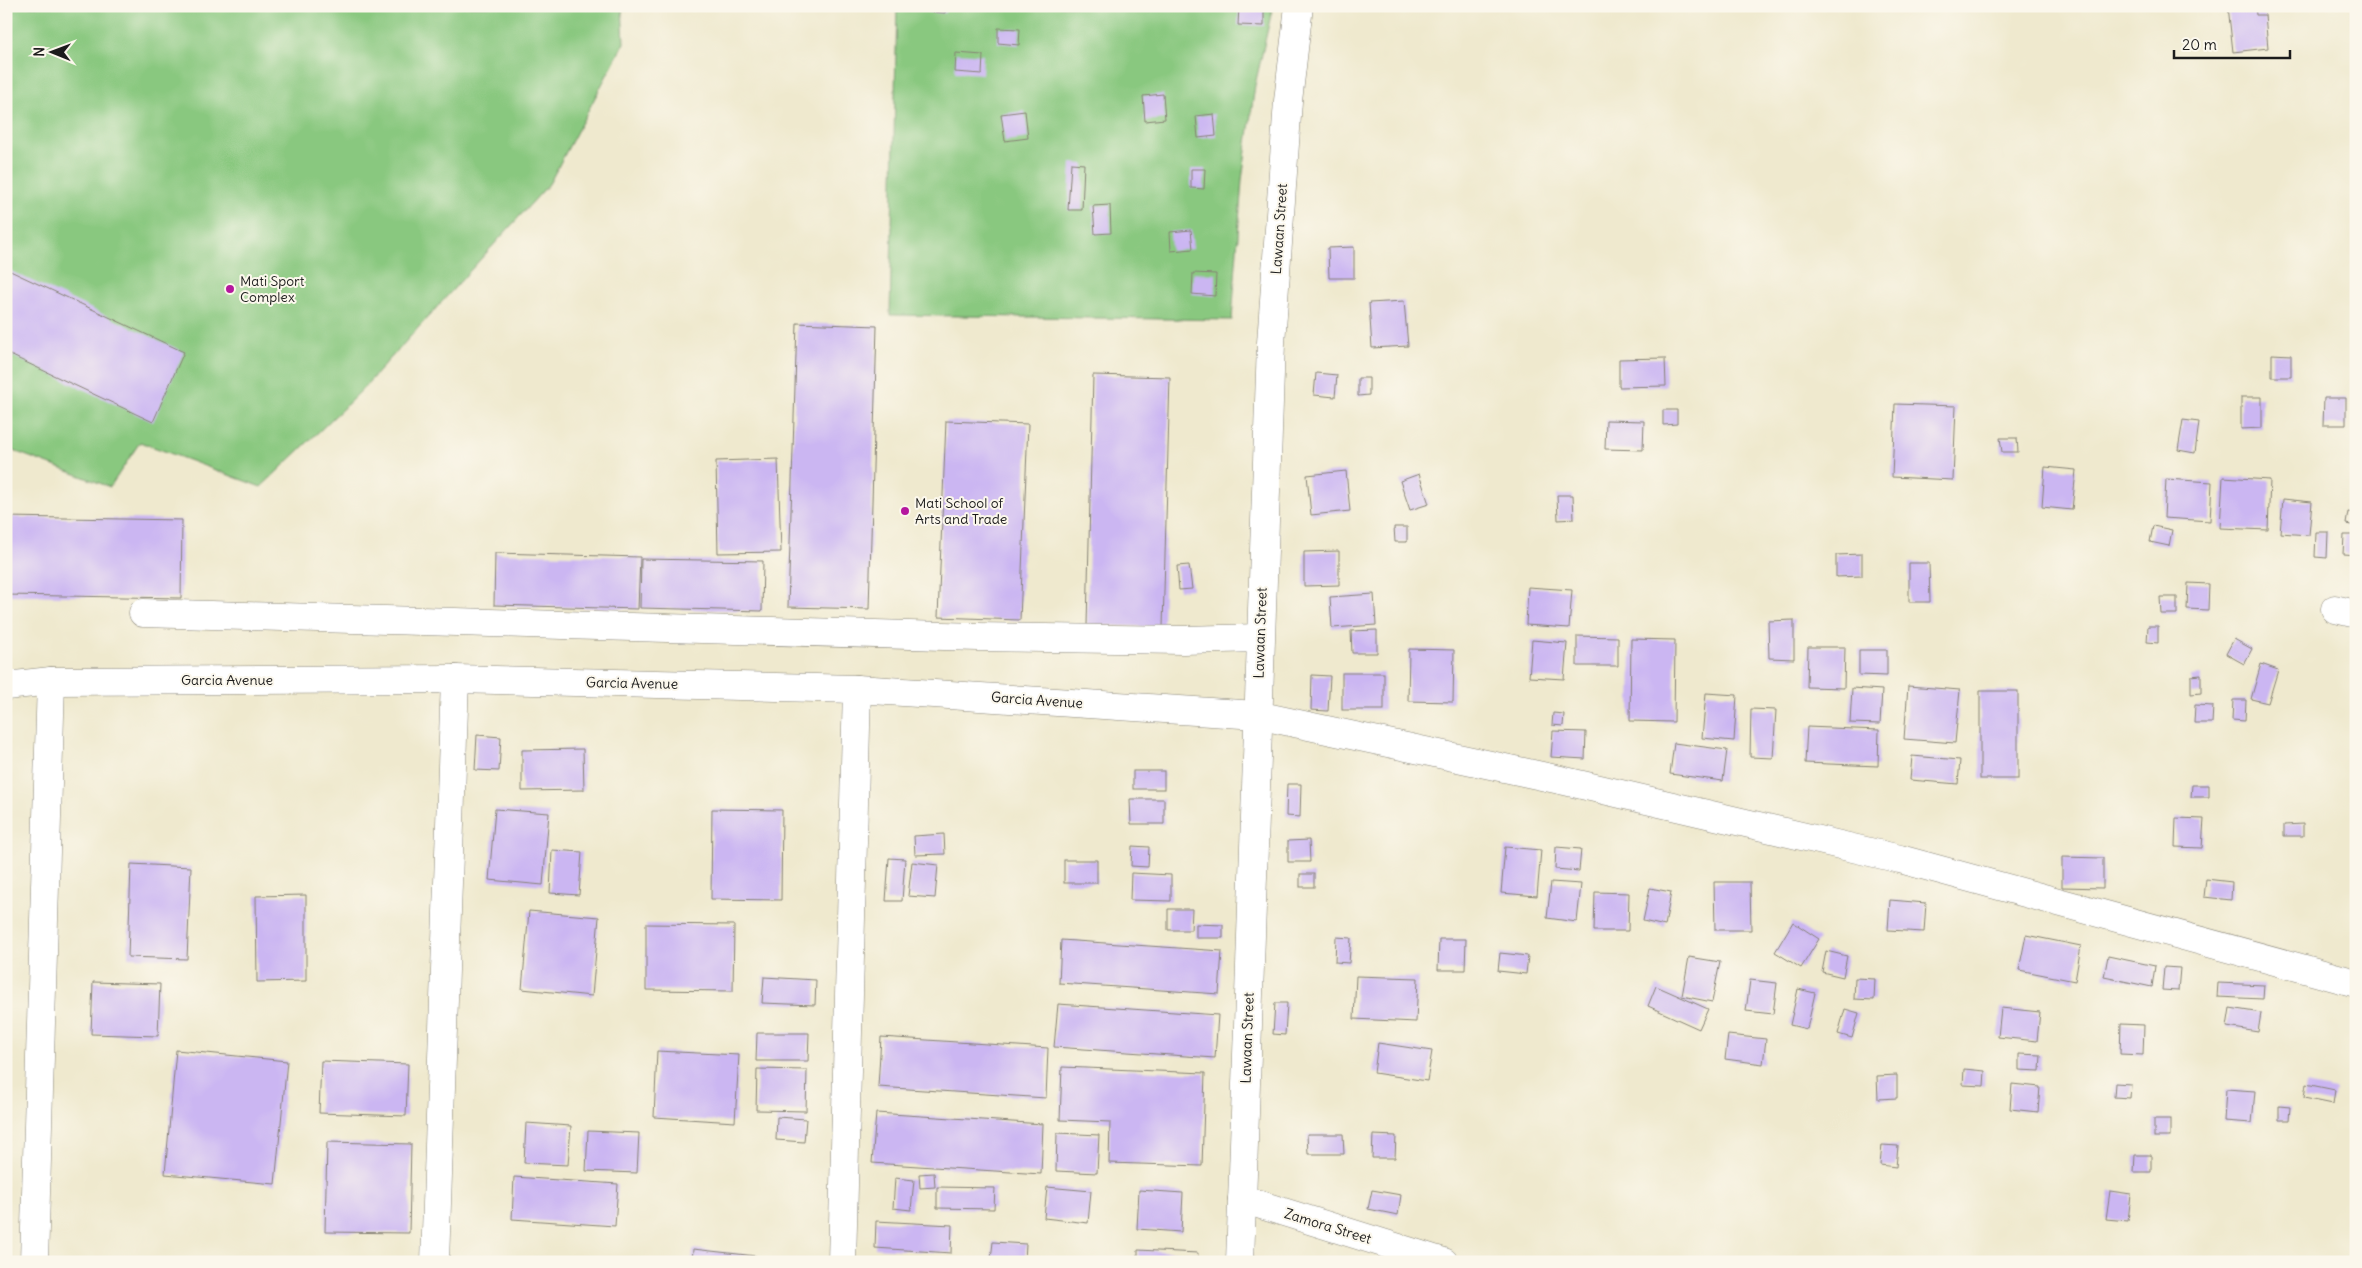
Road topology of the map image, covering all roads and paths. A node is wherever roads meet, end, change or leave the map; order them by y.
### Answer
1 (1300, 6) edge
2 (143, 612) dead end
3 (1260, 638) junction
4 (455, 679) junction
5 (51, 681) junction
6 (6, 686) edge
7 (857, 689) junction
8 (1257, 714) junction
9 (2356, 983) edge
10 (1242, 1199) junction
11 (34, 1262) edge
12 (435, 1262) edge
13 (842, 1262) edge
14 (1240, 1262) edge
15 (1444, 1262) edge

1 - 3 street, Lawaan Street
2 - 3 street
3 - 8 street, Lawaan Street
4 - 5 street, Garcia Avenue
4 - 7 street, Garcia Avenue
4 - 12 street
5 - 6 street, Garcia Avenue
5 - 11 street
7 - 8 street, Garcia Avenue
7 - 13 street
8 - 9 street, Garcia Avenue
8 - 10 street, Lawaan Street
10 - 14 street, Lawaan Street
10 - 15 street, Zamora Street

